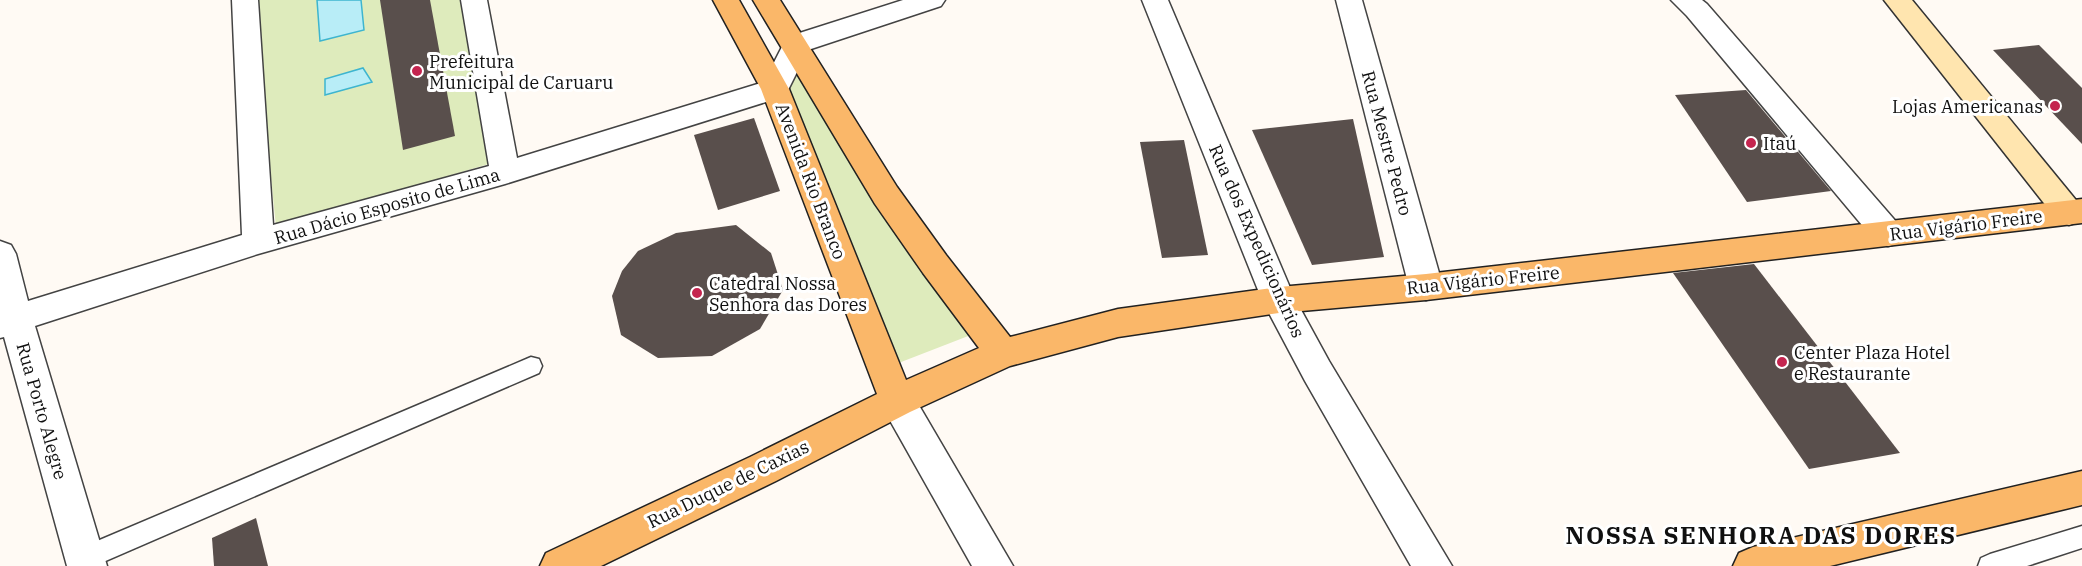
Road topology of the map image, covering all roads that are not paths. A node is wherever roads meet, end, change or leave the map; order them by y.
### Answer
1 (245, 0) edge
2 (474, 0) edge
3 (726, 0) edge
4 (766, 0) edge
5 (932, 0) edge
6 (1155, 0) edge
7 (1349, 0) edge
8 (1684, 0) edge
9 (1898, 0) edge
10 (796, 44) junction
11 (775, 89) junction
12 (505, 173) junction
13 (2078, 218) edge
14 (1888, 234) junction
15 (258, 242) junction
16 (0, 255) edge
17 (1426, 287) junction
18 (1279, 300) junction
19 (8, 321) edge
20 (1003, 353) junction
21 (531, 366) dead end
22 (897, 401) junction
23 (2082, 488) edge
24 (2082, 537) edge
25 (79, 563) edge
26 (560, 566) edge
27 (993, 566) edge
28 (1432, 566) edge
29 (1753, 566) edge
30 (1990, 566) edge

1 - 15 street
2 - 12 street
3 - 11 main road, Avenida Rio Branco
4 - 10 main road
5 - 10 street
6 - 18 street, Rua dos Expedicionários
7 - 17 street, Rua Mestre Pedro
8 - 14 street
9 - 13 main road
10 - 11 street
10 - 20 main road
11 - 12 street, Rua Dácio Esposito de Lima
11 - 22 main road, Avenida Rio Branco
12 - 15 street, Rua Dácio Esposito de Lima
13 - 14 main road, Rua Vigário Freire
14 - 17 main road, Rua Vigário Freire
15 - 19 street, Rua Dácio Esposito de Lima
16 - 19 street, Rua Porto Alegre
17 - 18 main road, Rua Vigário Freire
18 - 20 main road, Rua Vigário Freire
18 - 28 street, Rua dos Expedicionários
19 - 25 street, Rua Porto Alegre
20 - 22 main road, Rua Vigário Freire
21 - 25 lane
22 - 26 main road, Rua Duque de Caxias
22 - 27 street
23 - 29 main road
24 - 30 lane

